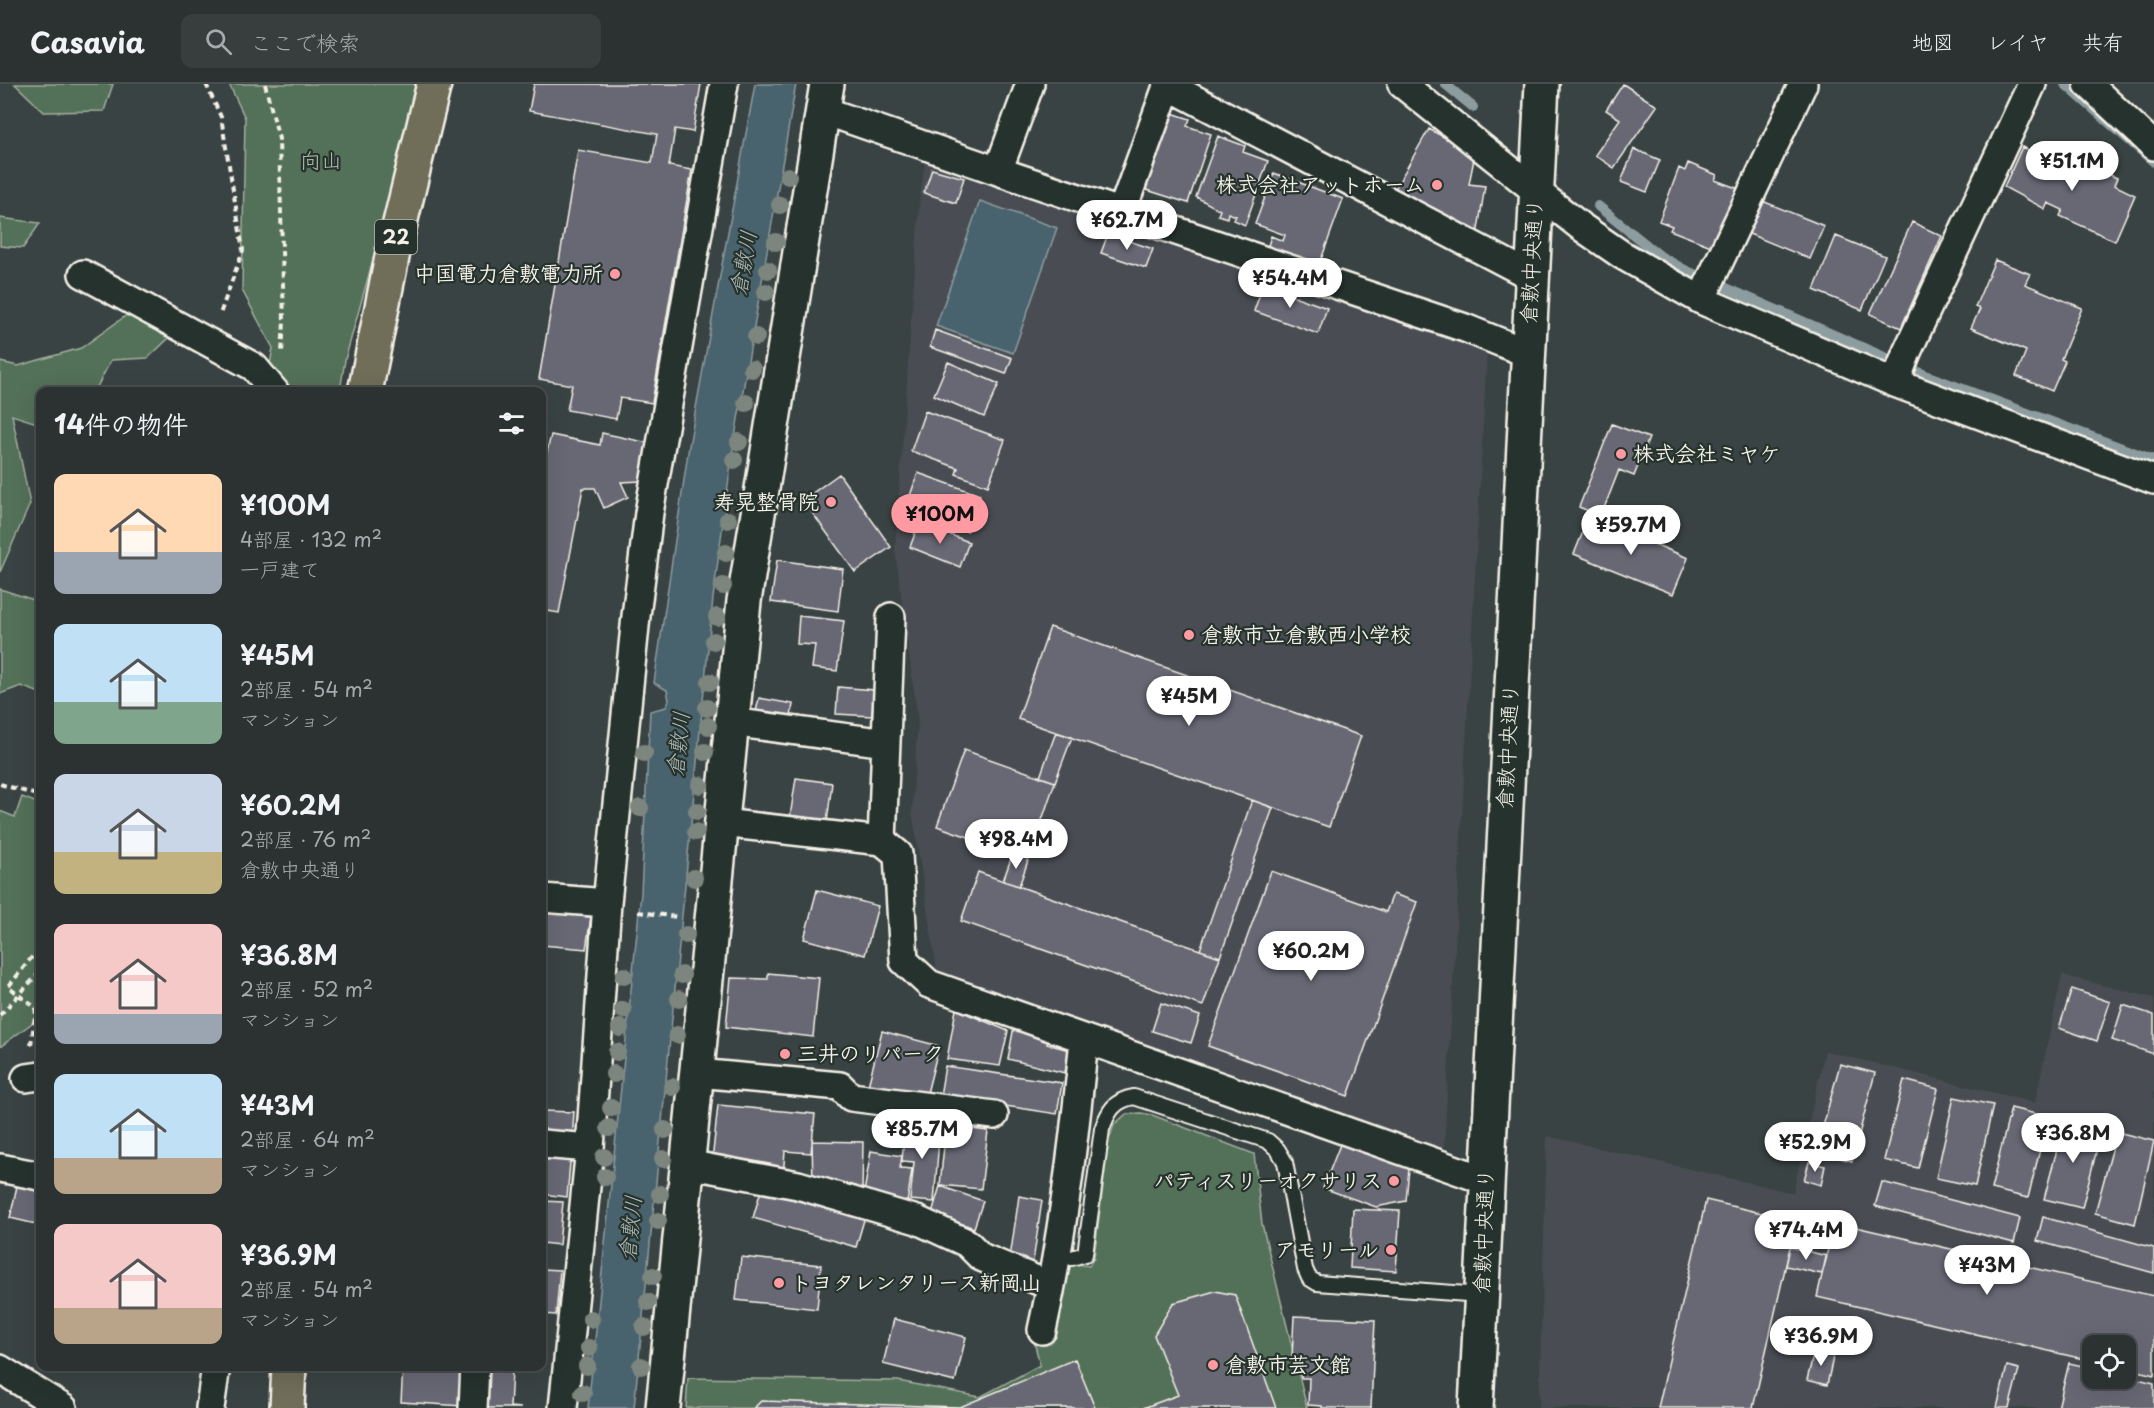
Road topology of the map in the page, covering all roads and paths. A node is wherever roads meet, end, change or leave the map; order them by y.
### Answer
1 (206, 84) edge
2 (265, 84) edge
3 (434, 84) edge
4 (724, 84) edge
5 (1030, 84) edge
6 (1402, 84) edge
7 (1542, 84) edge
8 (1803, 84) edge
9 (2032, 84) edge
10 (2088, 84) edge
11 (1168, 85) edge
12 (824, 97) edge
13 (2154, 146) edge
14 (998, 171) junction
15 (1537, 191) junction
16 (1121, 214) junction
17 (83, 274) dead end
18 (1531, 276) junction
19 (1706, 287) junction
20 (210, 343) junction
21 (1527, 353) junction
22 (281, 357) dead end
23 (1900, 370) junction
24 (271, 387) edge
25 (366, 387) edge
26 (2154, 480) edge
27 (891, 617) dead end
28 (731, 722) junction
29 (886, 743) junction
30 (0, 784) edge
31 (36, 795) edge
32 (722, 823) junction
33 (882, 841) junction
34 (546, 898) edge
35 (619, 907) junction
36 (686, 919) dead end
37 (36, 952) edge
38 (36, 977) edge
39 (19, 996) junction
40 (0, 1015) edge
41 (1084, 1039) junction
42 (697, 1073) junction
43 (33, 1077) edge
44 (994, 1115) dead end
45 (546, 1144) edge
46 (590, 1148) junction
47 (687, 1164) junction
48 (0, 1168) edge
49 (36, 1175) edge
50 (1485, 1180) junction
51 (1072, 1258) dead end
52 (1051, 1286) junction
53 (1481, 1295) junction
54 (1041, 1330) dead end
55 (0, 1369) edge
56 (216, 1371) edge
57 (290, 1371) edge
58 (475, 1371) edge
59 (214, 1407) edge
60 (63, 1408) edge
61 (287, 1408) edge
62 (473, 1408) edge
63 (563, 1408) edge
64 (663, 1408) edge
65 (1476, 1408) edge

1 - 20 path
2 - 22 path
3 - 25 main road, 22
4 - 35 street
5 - 14 street
6 - 15 street
7 - 15 street, 倉敷中央通り
8 - 19 street
9 - 23 street
10 - 13 street
11 - 16 street
11 - 18 street
12 - 14 street
12 - 28 street
14 - 16 street
15 - 18 street, 倉敷中央通り
15 - 19 street
16 - 21 street
17 - 20 street
18 - 21 street, 倉敷中央通り
19 - 23 street
20 - 24 street
21 - 50 street, 倉敷中央通り
23 - 26 street
27 - 29 street
28 - 29 street
28 - 32 street
29 - 33 street
30 - 31 path
32 - 33 street
32 - 42 street
33 - 41 street
34 - 35 street
35 - 36 path
35 - 46 street
37 - 39 path
38 - 39 path
39 - 40 path
39 - 43 path
41 - 50 street
41 - 52 street
42 - 44 street
42 - 47 street
45 - 46 street
46 - 63 street
47 - 52 street
47 - 64 street
48 - 49 street
50 - 53 street, 倉敷中央通り
51 - 53 lane
52 - 54 street
53 - 65 street, 倉敷中央通り
55 - 60 street
56 - 59 street
57 - 61 main road
58 - 62 street

